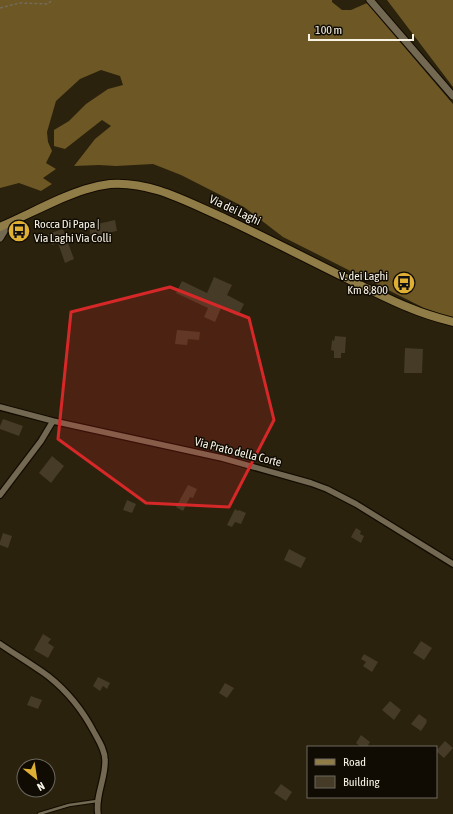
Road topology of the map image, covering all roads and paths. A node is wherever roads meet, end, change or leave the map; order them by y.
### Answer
1 (52, 0) edge
2 (370, 0) edge
3 (0, 8) edge
4 (453, 96) edge
5 (9, 223) junction
6 (0, 227) edge
7 (0, 238) edge
8 (453, 322) edge
9 (0, 407) edge
10 (53, 421) junction
11 (0, 495) edge
12 (453, 564) edge
13 (0, 644) edge
14 (98, 801) junction
15 (39, 814) edge
16 (98, 814) edge

1 - 3 path
2 - 4 street
5 - 6 main road, Via dei Laghi
5 - 7 street
5 - 8 main road, Via dei Laghi
9 - 10 street, Via Prato della Corte
10 - 11 street
10 - 12 street, Via Prato della Corte
13 - 14 street
14 - 15 lane
14 - 16 street

